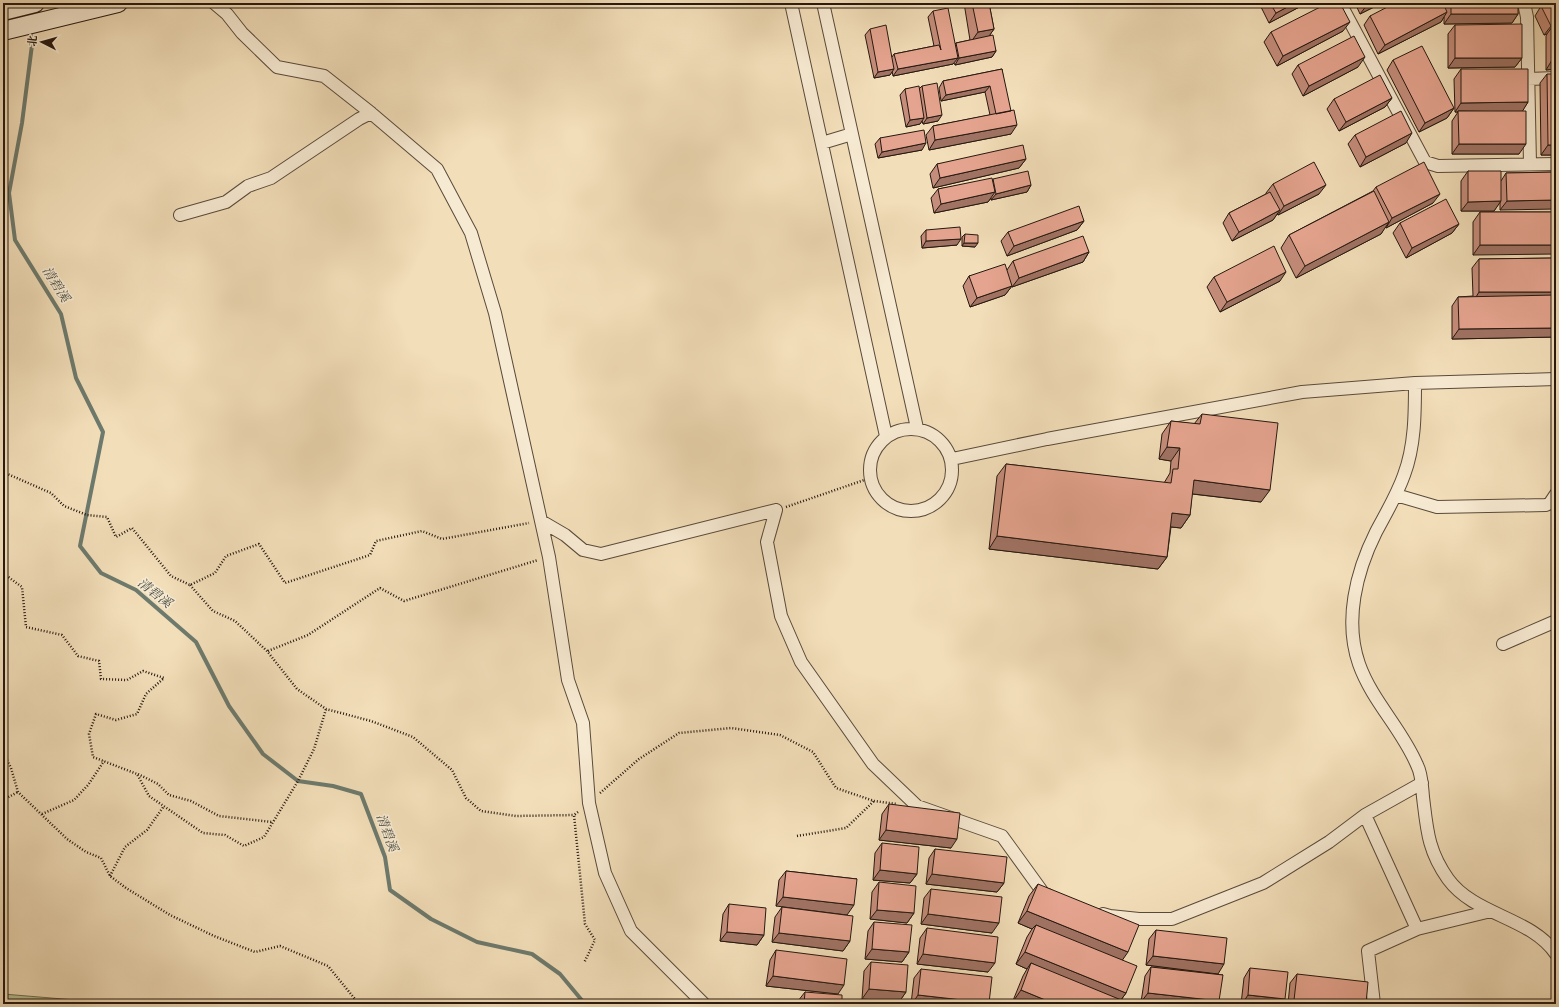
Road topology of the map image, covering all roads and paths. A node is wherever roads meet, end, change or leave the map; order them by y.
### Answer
1 (35, 3) edge
2 (118, 3) edge
3 (214, 3) edge
4 (791, 3) edge
5 (823, 3) edge
6 (1340, 3) edge
7 (1524, 3) edge
8 (3, 11) edge
9 (3, 31) edge
10 (1528, 78) junction
11 (1556, 78) edge
12 (371, 112) junction
13 (852, 134) junction
14 (822, 143) junction
15 (1530, 164) junction
16 (1556, 164) edge
17 (180, 215) dead end
18 (1556, 379) edge
19 (1415, 383) junction
20 (917, 428) junction
21 (886, 436) junction
22 (952, 459) junction
23 (3, 472) edge
24 (870, 478) junction
25 (1556, 494) edge
26 (1396, 495) junction
27 (776, 510) junction
28 (541, 521) junction
29 (549, 557) junction
30 (3, 577) edge
31 (190, 585) junction
32 (1556, 621) edge
33 (1503, 644) dead end
34 (267, 651) junction
35 (326, 710) junction
36 (3, 752) edge
37 (104, 761) junction
38 (137, 774) junction
39 (1422, 784) junction
40 (18, 792) junction
41 (3, 800) edge
42 (874, 801) junction
43 (589, 803) junction
44 (164, 806) junction
45 (917, 806) junction
46 (42, 814) junction
47 (574, 815) junction
48 (1365, 815) junction
49 (272, 822) junction
50 (797, 836) dead end
51 (110, 876) junction
52 (1059, 898) edge
53 (1095, 911) edge
54 (1491, 911) junction
55 (1417, 929) junction
56 (1556, 954) edge
57 (584, 963) dead end
58 (359, 1004) edge
59 (704, 1004) edge
60 (1374, 1004) edge

1 - 8 main road
2 - 9 main road
3 - 12 street
4 - 14 street
5 - 13 street
6 - 15 street
7 - 10 street
10 - 11 street
10 - 15 street
12 - 17 street
12 - 28 street
13 - 14 street
13 - 20 street
14 - 21 street
15 - 16 street
18 - 19 street
19 - 22 street
19 - 26 street
20 - 21 street
20 - 22 street
21 - 24 street
22 - 24 street
23 - 31 path
24 - 27 path
25 - 26 street
26 - 39 street
27 - 28 street
27 - 45 street
28 - 29 street
28 - 31 path
29 - 34 path
29 - 43 street
30 - 37 path
31 - 34 path
32 - 33 street
34 - 35 path
35 - 47 path
35 - 49 path
36 - 40 path
37 - 38 path
37 - 46 path
38 - 44 path
38 - 49 path
39 - 48 street
39 - 54 street
40 - 41 path
40 - 46 path
42 - 43 path
42 - 45 path
42 - 50 path
43 - 47 path
43 - 59 street
44 - 49 path
44 - 51 path
45 - 52 street
46 - 51 path
47 - 57 path
48 - 53 street
48 - 55 street
51 - 58 path
54 - 55 street
54 - 56 street
55 - 60 street

